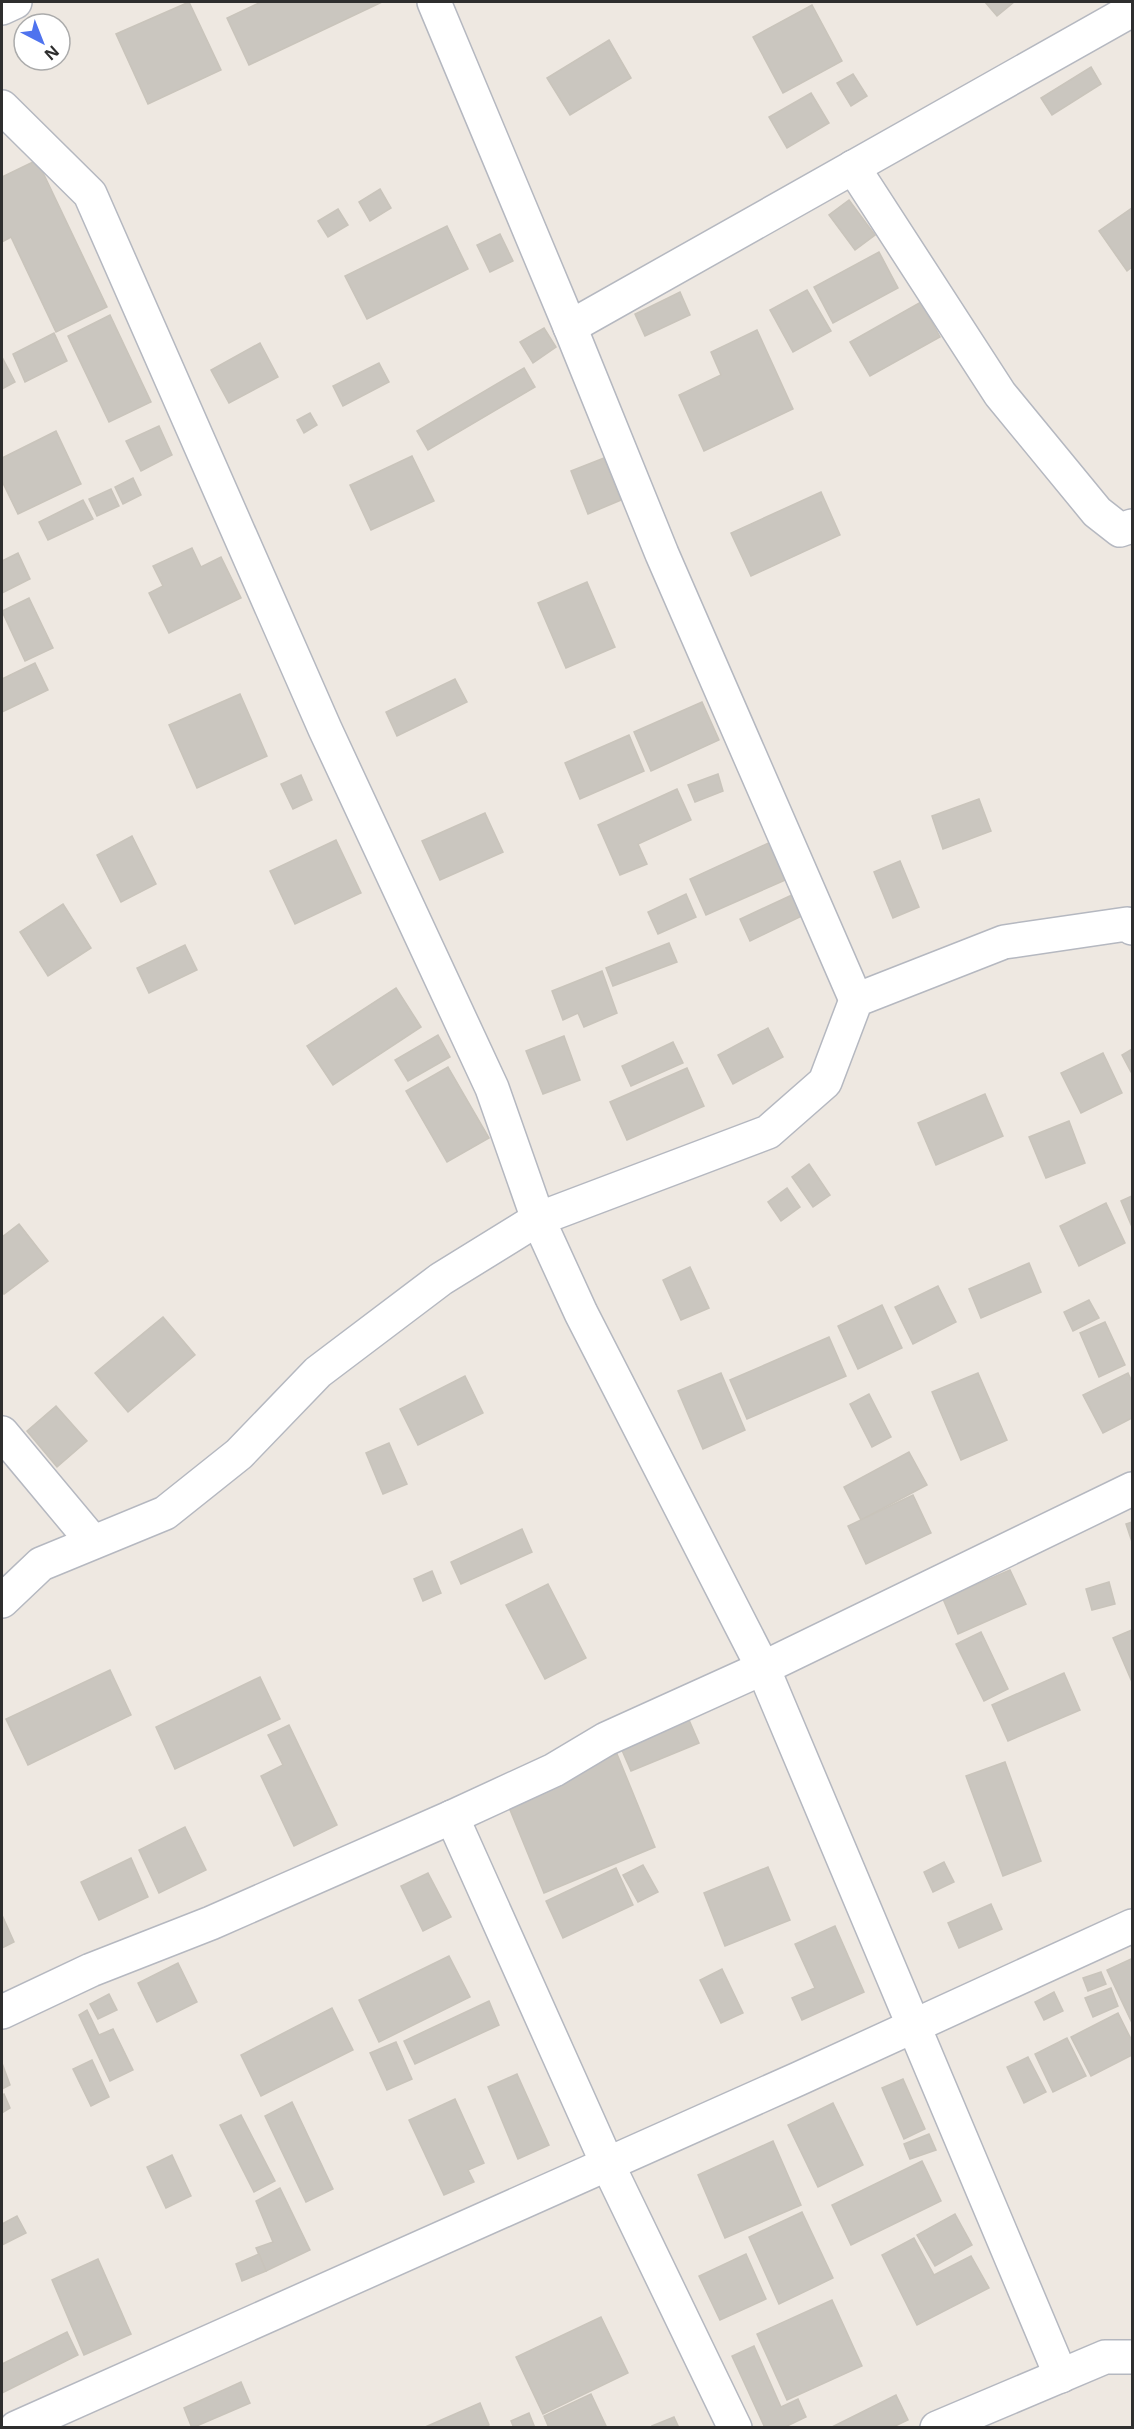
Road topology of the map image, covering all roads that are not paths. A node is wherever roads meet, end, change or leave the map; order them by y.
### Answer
1 (15, 2) edge
2 (434, 2) edge
3 (2, 8) edge
4 (1132, 10) edge
5 (2, 107) edge
6 (853, 167) junction
7 (570, 327) junction
8 (1132, 526) edge
9 (1132, 928) edge
10 (856, 1000) junction
11 (538, 1219) junction
12 (2, 1433) edge
13 (1132, 1489) edge
14 (93, 1542) junction
15 (2, 1601) edge
16 (763, 1668) junction
17 (452, 1817) junction
18 (1132, 1926) edge
19 (2, 2012) edge
20 (915, 2025) junction
21 (607, 2163) junction
22 (1132, 2357) edge
23 (1061, 2376) junction
24 (16, 2427) edge
25 (735, 2427) edge
26 (937, 2427) edge

1 - 3 street
2 - 7 street
4 - 6 street
5 - 11 street
6 - 7 street
6 - 8 street
7 - 10 street
9 - 10 street
10 - 11 street
11 - 14 street
11 - 16 street
12 - 14 street
13 - 16 street
14 - 15 street
16 - 17 street
16 - 20 street
17 - 19 street
17 - 21 street
18 - 20 street
20 - 21 street
20 - 23 street
21 - 24 street
21 - 25 street
22 - 23 street
23 - 26 street

